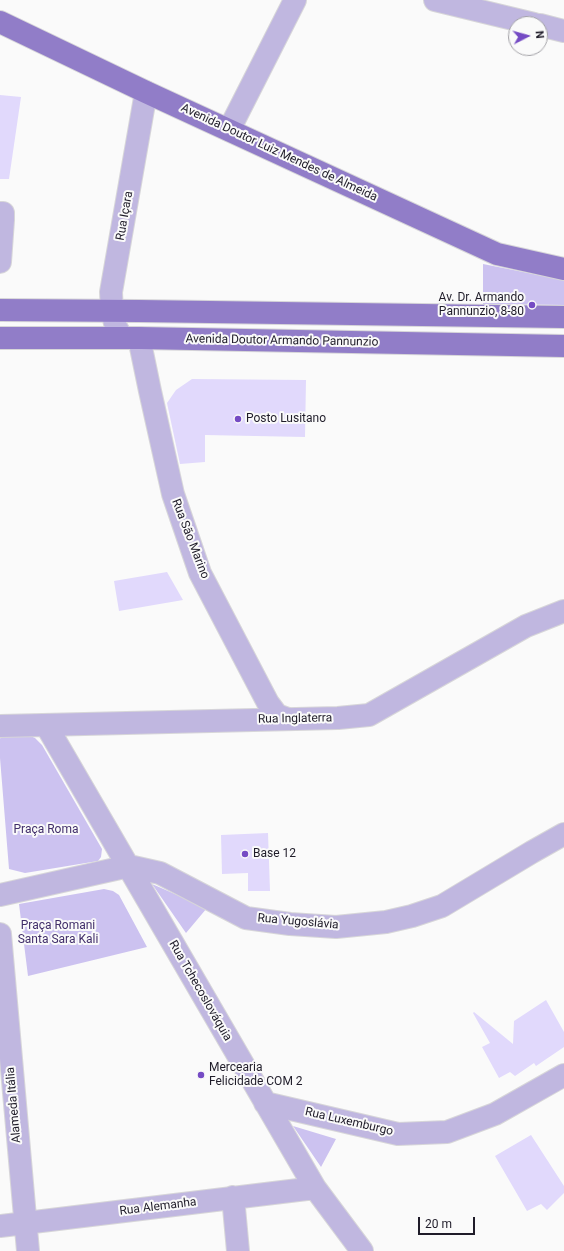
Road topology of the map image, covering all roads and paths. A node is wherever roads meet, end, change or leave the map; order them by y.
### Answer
1 (295, 0) edge
2 (435, 0) edge
3 (508, 18) edge
4 (0, 22) edge
5 (548, 27) edge
6 (564, 31) edge
7 (146, 92) junction
8 (229, 130) junction
9 (0, 213) edge
10 (0, 262) edge
11 (564, 269) edge
12 (0, 310) edge
13 (112, 312) junction
14 (564, 317) edge
15 (1, 338) edge
16 (130, 338) junction
17 (564, 346) edge
18 (564, 611) edge
19 (288, 719) junction
20 (46, 725) junction
21 (0, 726) edge
22 (564, 834) edge
23 (129, 866) junction
24 (0, 895) edge
25 (0, 934) edge
26 (564, 1075) edge
27 (265, 1103) junction
28 (315, 1188) junction
29 (233, 1198) junction
30 (26, 1223) junction
31 (0, 1226) edge
32 (28, 1251) edge
33 (238, 1251) edge
34 (362, 1251) edge

1 - 8 street
2 - 3 street
4 - 7 main road, Avenida Doutor Luiz Mendes de Almeida
5 - 6 street
7 - 8 main road, Avenida Doutor Luiz Mendes de Almeida
7 - 13 street, Rua Içara
8 - 11 main road, Avenida Doutor Luiz Mendes de Almeida
9 - 10 street
12 - 13 main road
13 - 14 main road
13 - 16 street, Rua Içara
15 - 16 main road, Avenida Doutor Armando Pannunzio
16 - 17 main road, Avenida Doutor Armando Pannunzio
16 - 19 street, Rua São Marino
18 - 19 street, Rua Inglaterra
19 - 20 street, Rua Inglaterra
20 - 21 street, Rua Inglaterra
20 - 23 street, Rua Tchecoslováquia
22 - 23 street, Rua Yugoslávia
23 - 24 street, Rua Yugoslávia
23 - 27 street, Rua Tchecoslováquia
25 - 30 street, Alameda Itália
26 - 27 street, Rua Luxemburgo
27 - 28 street, Rua Tchecoslováquia
28 - 29 street, Rua Alemanha
28 - 34 street, Rua Tchecoslováquia
29 - 30 street, Rua Alemanha
29 - 33 street
30 - 31 street, Rua Alemanha
30 - 32 street, Alameda Itália

